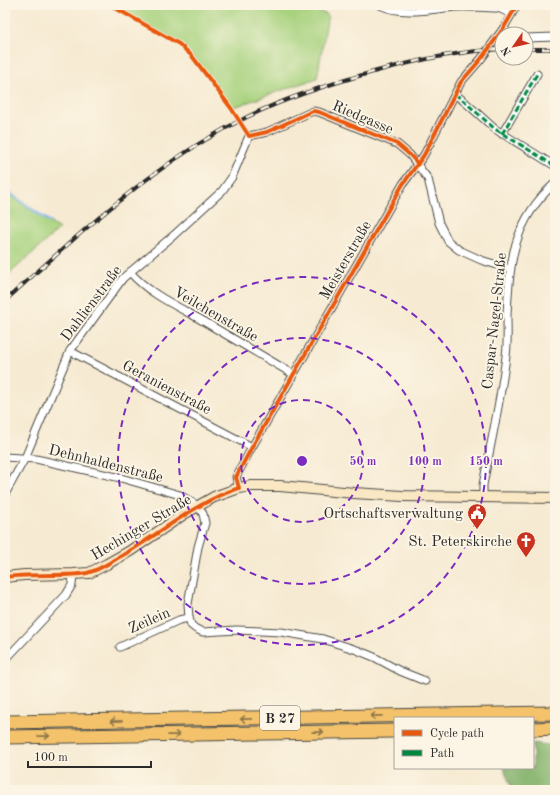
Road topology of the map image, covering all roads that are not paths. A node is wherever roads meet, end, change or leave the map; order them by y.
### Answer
1 (380, 5) edge
2 (517, 5) edge
3 (501, 7) edge
4 (511, 14) junction
5 (505, 26) edge
6 (555, 37) edge
7 (534, 38) edge
8 (494, 42) edge
9 (537, 74) dead end
10 (455, 94) junction
11 (502, 134) junction
12 (249, 136) joint
13 (418, 164) junction
14 (555, 166) edge
15 (555, 183) edge
16 (510, 269) junction
17 (130, 272) junction
18 (70, 351) junction
19 (293, 374) junction
20 (252, 446) junction
21 (5, 457) edge
22 (25, 458) junction
23 (239, 488) junction
24 (5, 494) edge
25 (483, 496) junction
26 (555, 498) edge
27 (198, 506) junction
28 (73, 574) junction
29 (5, 577) edge
30 (189, 618) junction
31 (120, 647) dead end
32 (5, 660) edge
33 (425, 680) dead end
34 (555, 714) edge
35 (5, 722) edge
36 (555, 728) edge
37 (534, 729) edge
38 (394, 731) edge
39 (5, 737) edge

1 - 3 street
2 - 4 street, Meisterstraße
3 - 4 street
4 - 5 street, Meisterstraße
6 - 7 street
8 - 10 street, Meisterstraße
9 - 11 street
10 - 11 street
10 - 13 street, Meisterstraße
11 - 14 street
12 - 13 street, Riedgasse
12 - 17 street, Dahlienstraße
13 - 16 street, Riedgasse
13 - 19 street, Meisterstraße
15 - 16 street, Caspar-Nagel-Straße
16 - 25 street, Caspar-Nagel-Straße
17 - 18 street, Dahlienstraße
17 - 19 street, Veilchenstraße
18 - 20 street, Geranienstraße
18 - 22 street, Dahlienstraße
19 - 20 street, Meisterstraße
20 - 23 street, Meisterstraße
21 - 22 street, Dehnhaldenstraße
22 - 24 street, Dahlienstraße
22 - 27 street, Dehnhaldenstraße
23 - 25 street, Hechinger Straße
23 - 27 street, Hechinger Straße
25 - 26 street, Hechinger Straße
27 - 28 street, Hechinger Straße
27 - 30 street
28 - 29 street, Hechinger Straße
28 - 32 street
30 - 31 street, Zeilein
30 - 33 street
34 -> 35 highway, B 27
36 - 37 highway
39 -> 38 highway, B 27

